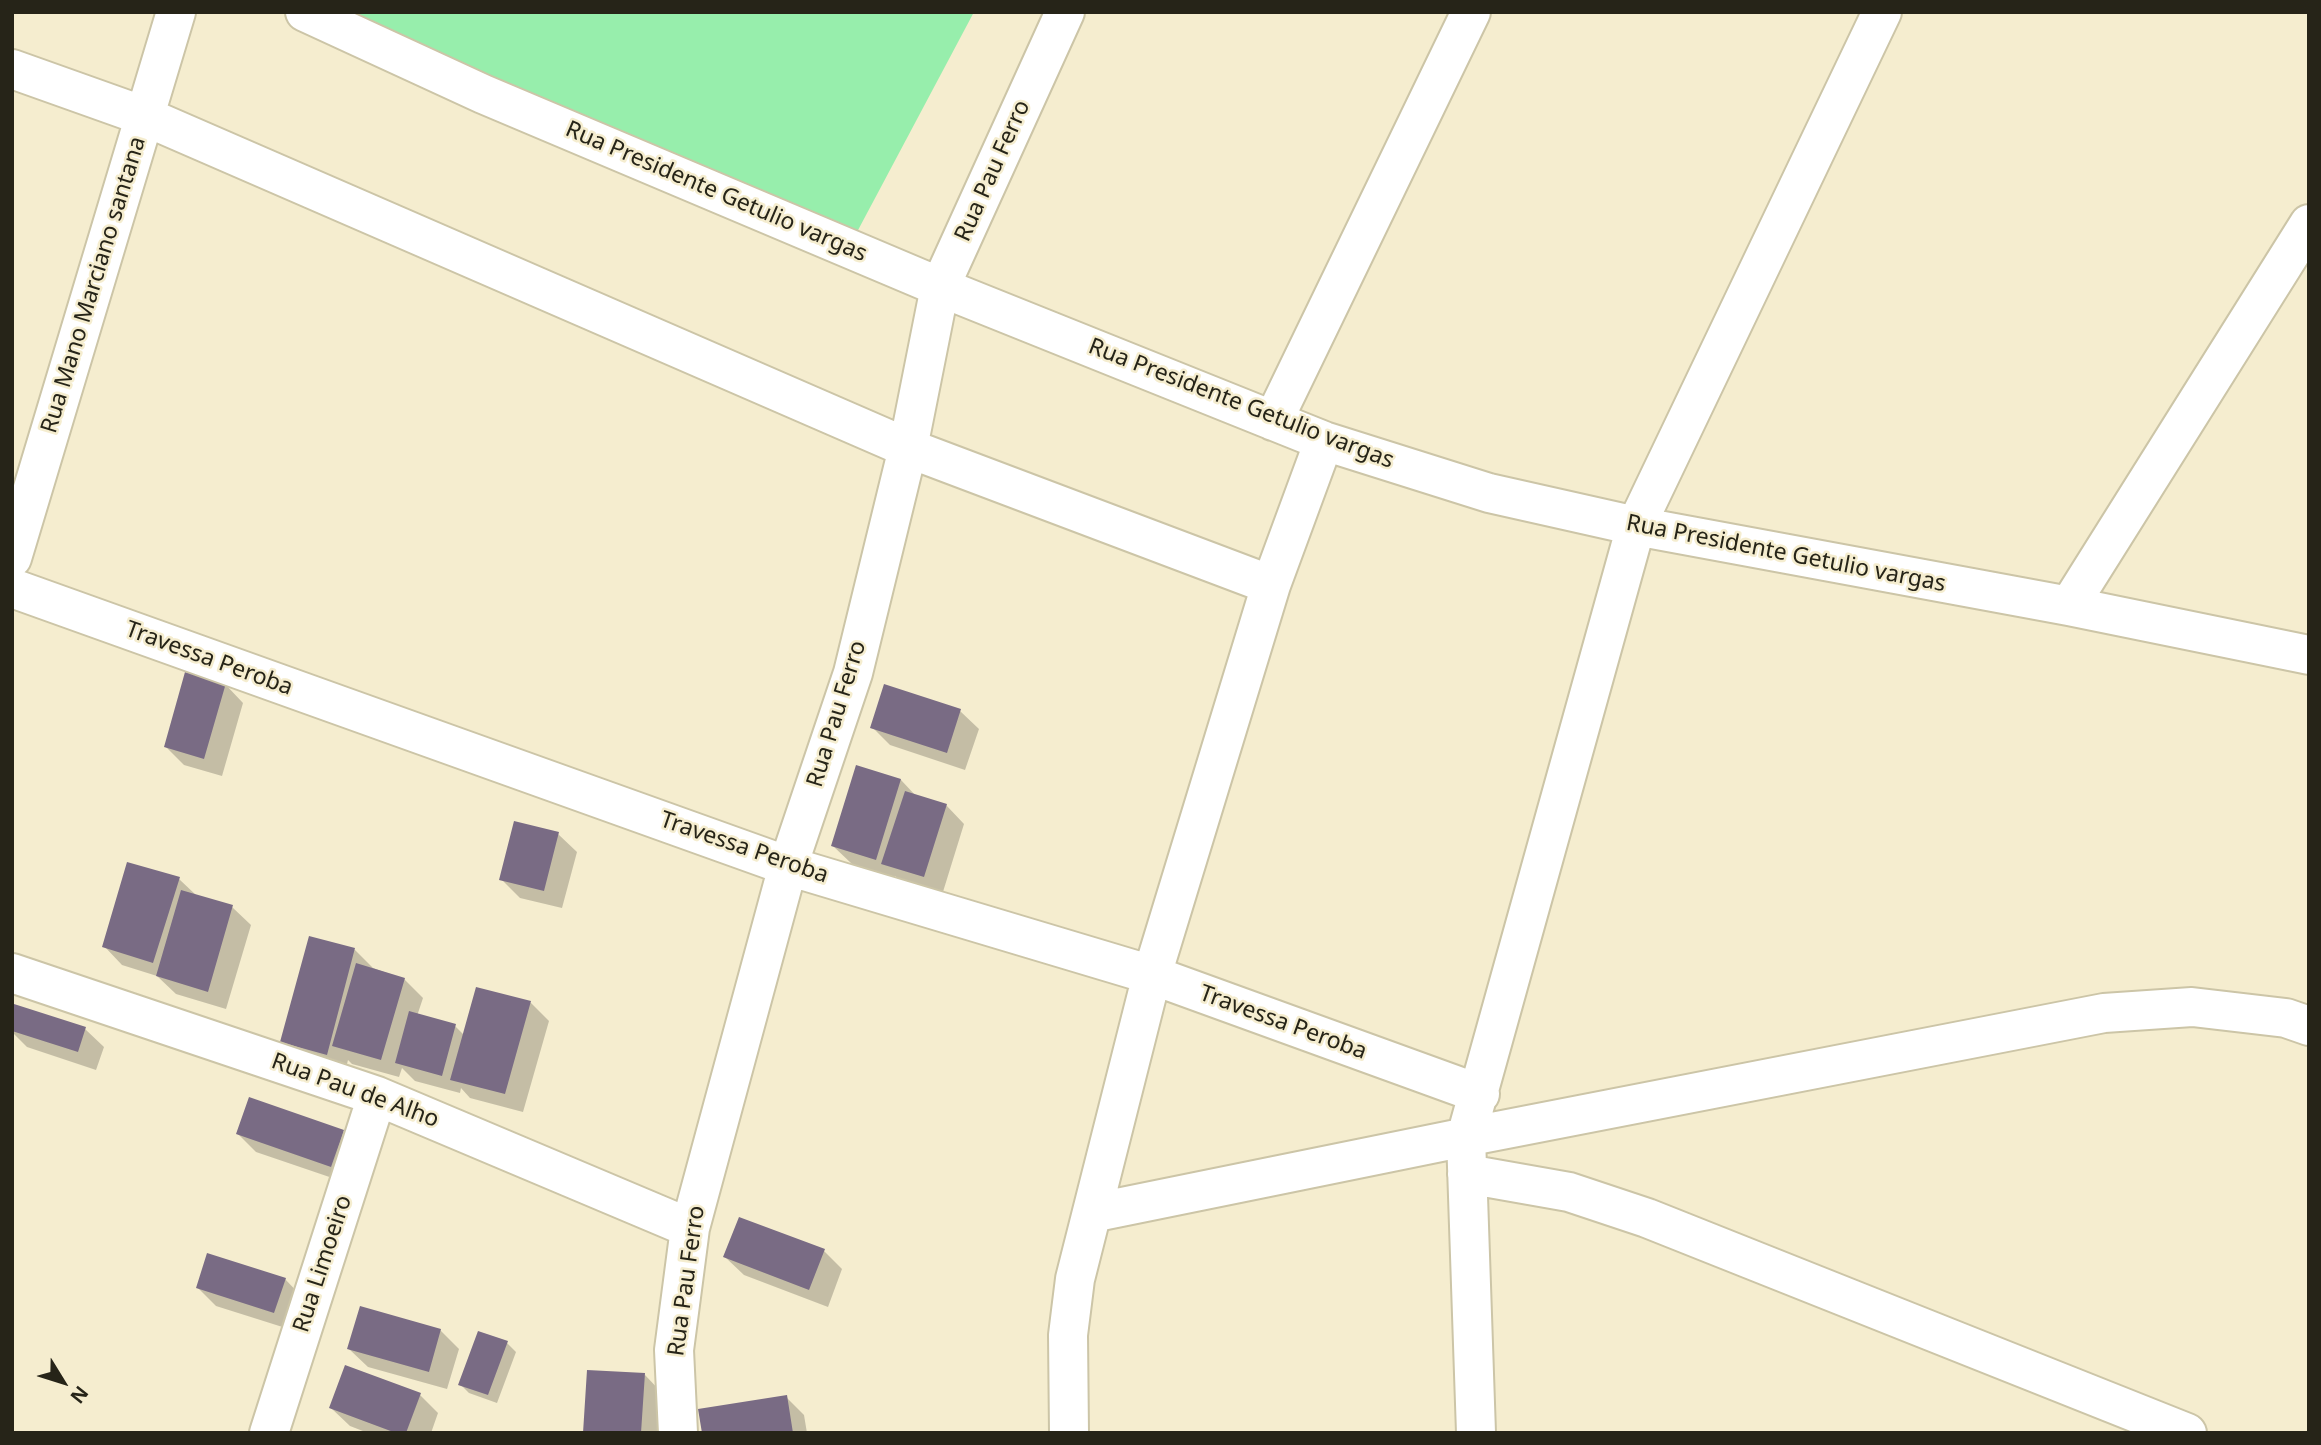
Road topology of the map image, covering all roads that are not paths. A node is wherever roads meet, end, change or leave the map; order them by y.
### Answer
1 (176, 12) edge
2 (305, 12) edge
3 (1065, 12) edge
4 (1471, 12) edge
5 (1882, 12) edge
6 (12, 69) edge
7 (144, 116) junction
8 (2309, 224) edge
9 (940, 287) junction
10 (1273, 421) junction
11 (1324, 441) junction
12 (908, 448) junction
13 (1636, 526) junction
14 (12, 558) edge
15 (1271, 585) junction
16 (12, 588) edge
17 (2068, 606) junction
18 (2309, 655) edge
19 (788, 866) junction
20 (12, 973) edge
21 (1152, 975) junction
22 (2309, 1026) edge
23 (1480, 1094) junction
24 (377, 1096) junction
25 (1467, 1156) junction
26 (1092, 1213) junction
27 (690, 1228) junction
28 (269, 1433) edge
29 (678, 1433) edge
30 (1069, 1433) edge
31 (1476, 1433) edge
32 (2187, 1433) edge

1 - 7 street, Rua Mano Marciano santana
2 - 9 street, Rua Presidente Getulio vargas
3 - 9 street, Rua Pau Ferro
4 - 10 street
5 - 13 street
6 - 7 street
7 - 12 street
7 - 14 street, Rua Mano Marciano santana
8 - 17 street
9 - 10 street, Rua Presidente Getulio vargas
9 - 12 street, Rua Pau Ferro
10 - 11 street, Rua Presidente Getulio vargas
11 - 13 street, Rua Presidente Getulio vargas
11 - 15 street
12 - 15 street
12 - 19 street, Rua Pau Ferro
13 - 17 street, Rua Presidente Getulio vargas
13 - 23 street
15 - 21 street
16 - 19 street, Travessa Peroba
17 - 18 street, Rua Presidente Getulio vargas
19 - 21 street, Travessa Peroba
19 - 27 street, Rua Pau Ferro
20 - 24 street, Rua Pau de Alho
21 - 23 street, Travessa Peroba
21 - 26 street
22 - 25 street
23 - 25 street
24 - 27 street, Rua Pau de Alho
24 - 28 street, Rua Limoeiro
25 - 26 street
25 - 31 street
25 - 32 street
26 - 30 street
27 - 29 street, Rua Pau Ferro

